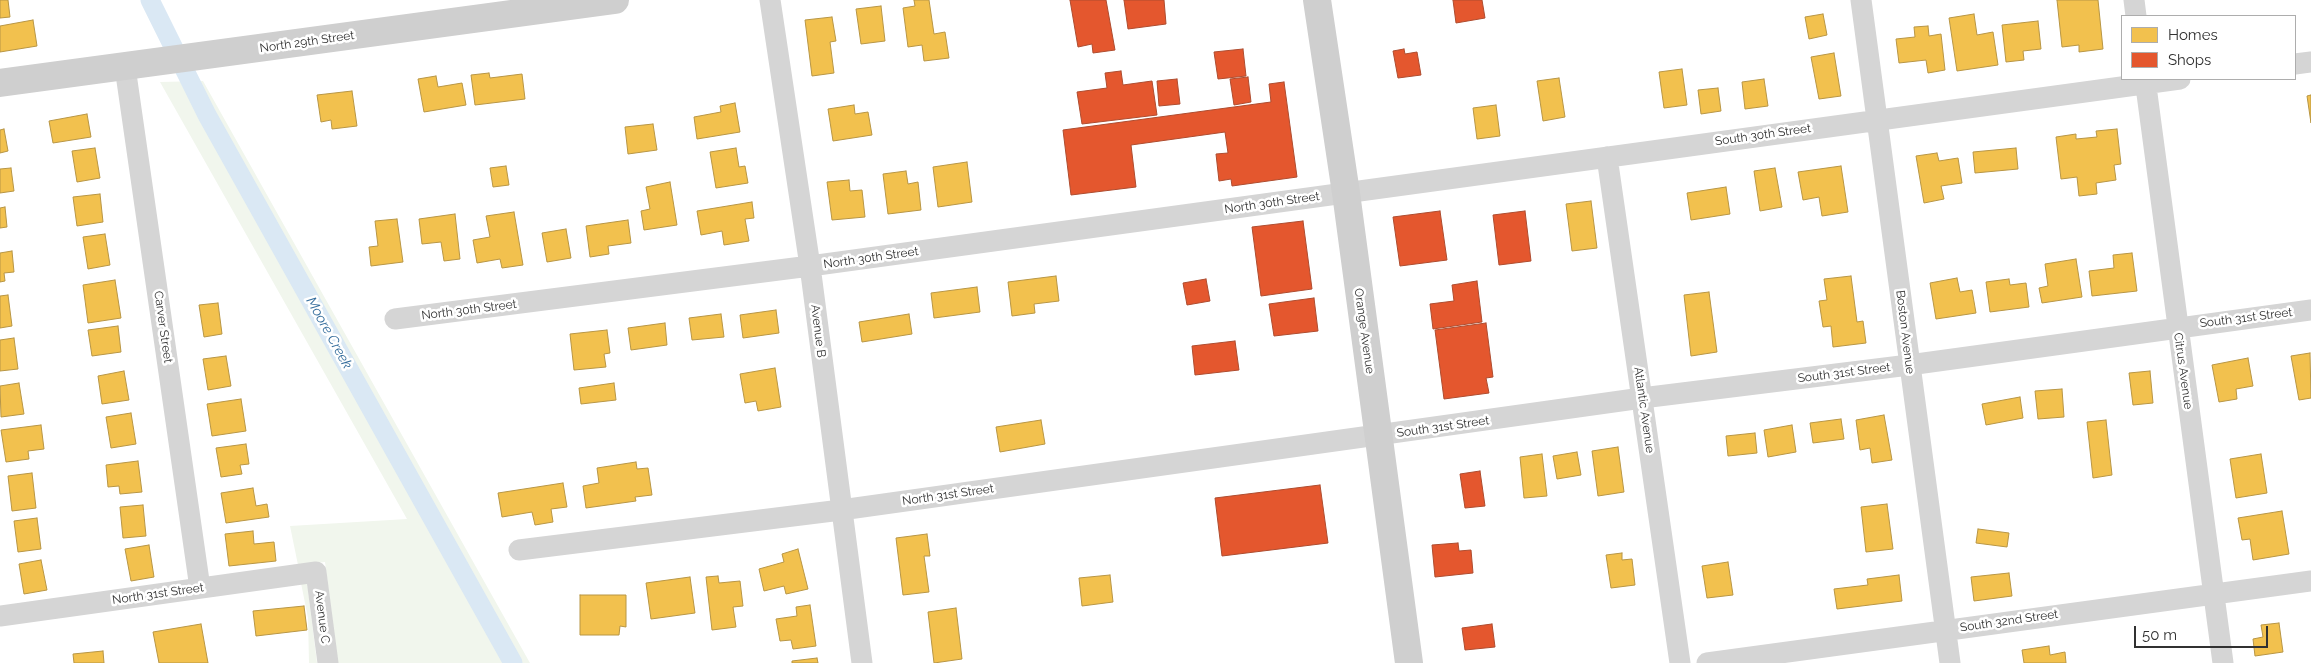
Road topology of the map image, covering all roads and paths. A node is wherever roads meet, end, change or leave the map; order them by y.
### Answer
1 (615, 0) edge
2 (770, 0) edge
3 (1317, 0) edge
4 (1861, 0) edge
5 (2134, 0) edge
6 (2136, 15) edge
7 (2311, 62) edge
8 (2296, 64) edge
9 (125, 67) junction
10 (2162, 80) edge
11 (2145, 81) edge
12 (0, 83) edge
13 (1878, 120) junction
14 (1608, 157) junction
15 (1346, 193) junction
16 (810, 266) junction
17 (2311, 310) edge
18 (395, 319) dead end
19 (2176, 327) junction
20 (1909, 365) junction
21 (1642, 398) junction
22 (1378, 436) junction
23 (841, 510) junction
24 (519, 550) dead end
25 (316, 572) joint
26 (2311, 580) edge
27 (200, 588) junction
28 (2214, 593) junction
29 (0, 616) edge
30 (1946, 630) junction
31 (328, 663) edge
32 (862, 663) edge
33 (1409, 663) edge
34 (1680, 663) edge
35 (1707, 663) edge
36 (1950, 663) edge
37 (2223, 663) edge

1 - 9 main road, North 29th Street
2 - 16 street, Avenue B
3 - 15 main road, Orange Avenue
4 - 13 street, Boston Avenue
5 - 6 street
7 - 8 street
9 - 12 main road, North 29th Street
9 - 27 street, Carver Street
10 - 11 street, South 30th Street
11 - 13 street, South 30th Street
11 - 19 street, Citrus Avenue
13 - 14 street, South 30th Street
13 - 20 street, Boston Avenue
14 - 15 street, South 30th Street
14 - 21 street, Atlantic Avenue
15 - 16 street, North 30th Street
15 - 22 main road, Orange Avenue
16 - 18 street, North 30th Street
16 - 23 street, Avenue B
17 - 19 street, South 31st Street
19 - 20 street, South 31st Street
19 - 28 street, Citrus Avenue
20 - 21 street, South 31st Street
20 - 30 street, Boston Avenue
21 - 22 street, South 31st Street
21 - 34 street, Atlantic Avenue
22 - 23 street, North 31st Street
22 - 33 main road, Orange Avenue
23 - 24 street, North 31st Street
23 - 32 street, Avenue B
25 - 27 street, North 31st Street
25 - 31 street, Avenue C
26 - 28 street, South 32nd Street
27 - 29 street, North 31st Street
28 - 30 street, South 32nd Street
28 - 37 street, Citrus Avenue
30 - 35 street, South 32nd Street
30 - 36 street, Boston Avenue

